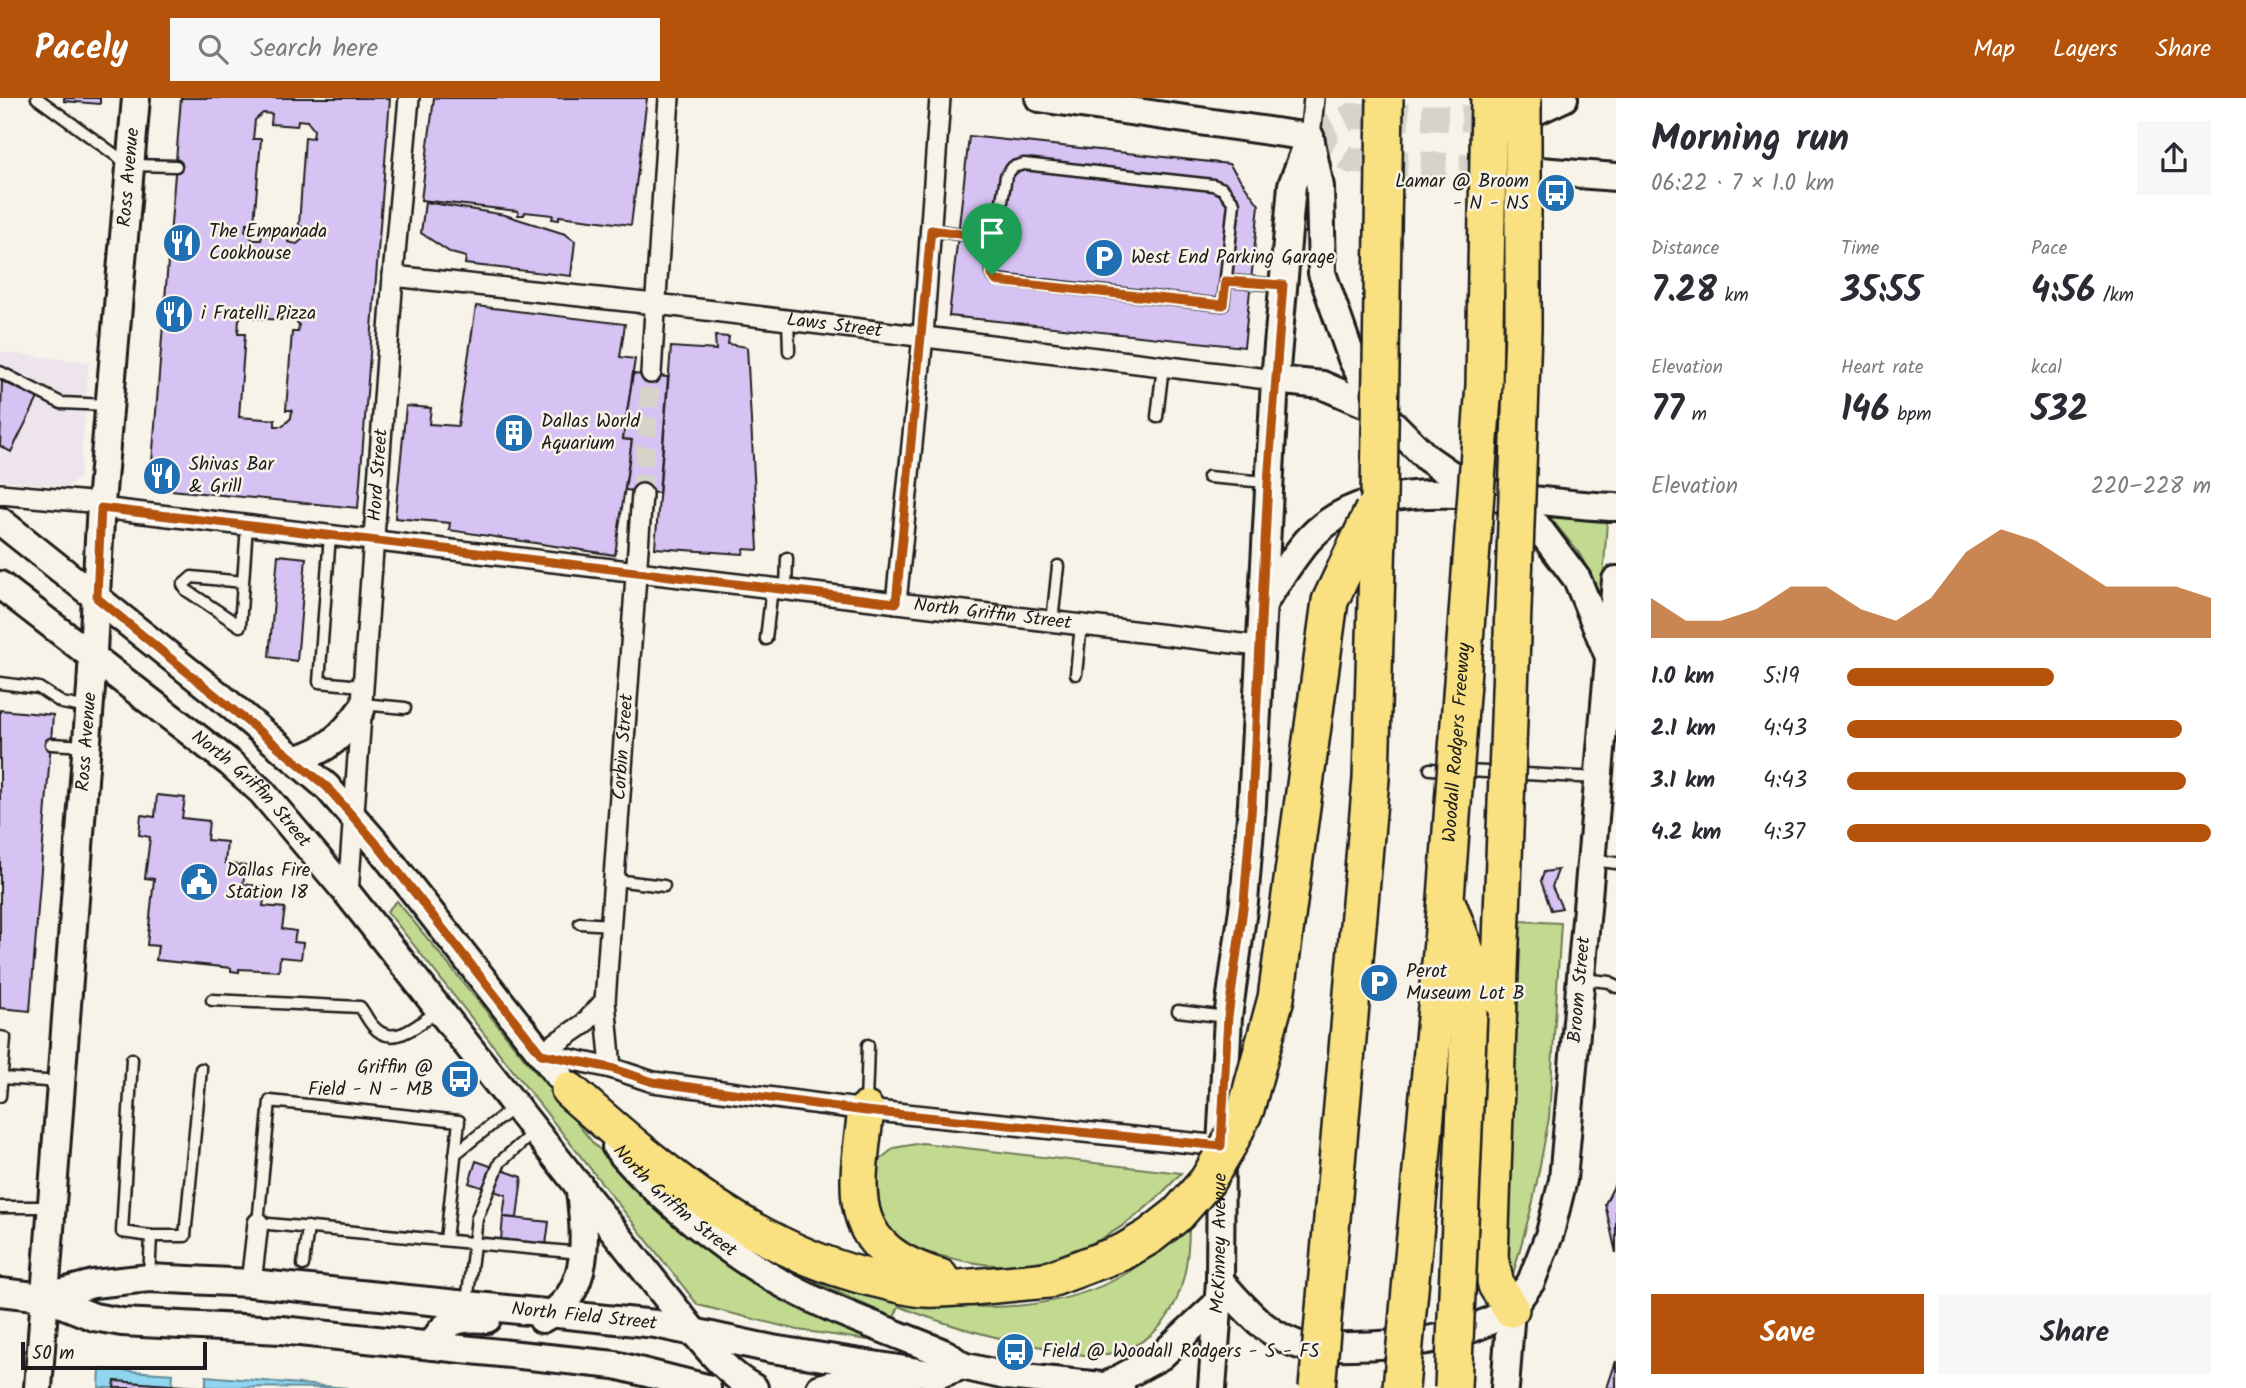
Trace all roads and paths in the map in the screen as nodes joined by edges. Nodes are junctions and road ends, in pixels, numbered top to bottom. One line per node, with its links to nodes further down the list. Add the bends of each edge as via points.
1 (37, 98): 13 (lane)
2 (135, 98): 13 (main road, Ross Avenue)
3 (409, 98): 19 (street, Hord Street)
4 (669, 98): 22 (street)
5 (940, 98): 17 (street)
6 (1039, 98): 12 (main road)
7 (1314, 98): 12 (street, McKinney Avenue)
8 (1385, 98): 37 (highway, bridge)
9 (1489, 98): 76 (highway, Woodall Rodgers Freeway, bridge, via 1484,385)
10 (1564, 98): 11 (main road)
11 (1529, 105): 118 (highway, bridge, via 1490,1258 1496,1284)
12 (1310, 137): 21 (main road, McKinney Avenue, via 1292,185); 31 (main road, via 1320,187 1322,273 1352,359)
13 (129, 165): 14 (lane); 30 (main road, Ross Avenue)
14 (176, 166)
15 (1540, 171): 16 (main road)
16 (1616, 177)
17 (931, 230): 18 (lane); 24 (street)
18 (996, 239): 20 (lane, via 992,275 996,281 1223,305); 20 (lane, via 1006,176 1013,167 1024,164 1213,185 1234,203)
19 (393, 276): 22 (street, Laws Street); 44 (street, Hord Street)
20 (1226, 281): 21 (lane)
21 (1283, 285): 29 (main road, McKinney Avenue)
22 (656, 304): 23 (street, Laws Street); 28 (street)
23 (788, 320): 24 (street, Laws Street); 25 (lane)
24 (923, 336): 26 (street, Laws Street); 53 (street)
25 (789, 351)
26 (1163, 366): 29 (street, Laws Street); 32 (lane)
27 (0, 372): 30 (lane, via 61,403)
28 (651, 373)
29 (1275, 380): 31 (main road, via 1322,385); 34 (main road, McKinney Avenue)
30 (109, 405): 39 (main road, Ross Avenue)
31 (1378, 409): 38 (main road, via 1427,458)
32 (1157, 416)
33 (1208, 477): 34 (lane)
34 (1268, 482): 54 (main road, McKinney Avenue)
35 (0, 494): 39 (street, North Griffin Street)
36 (642, 494): 47 (street, Corbin Street)
37 (1380, 498): 113 (highway, bridge, via 1330,601 1276,998 1246,1109 1229,1144 1207,1181 1178,1214 1132,1247 1048,1280); 131 (highway, bridge, via 1371,779)
38 (1502, 498): 40 (main road); 54 (main road, via 1405,496 1334,518 1309,539); 61 (main road, via 1537,526 1565,559 1587,599)
39 (101, 505): 42 (street, North Griffin Street); 52 (main road, Ross Avenue)
40 (1616, 507)
41 (0, 521): 52 (main road, North Griffin Street)
42 (247, 525): 43 (street, North Griffin Street); 49 (lane)
43 (330, 535): 44 (street, North Griffin Street); 63 (lane, via 319,682)
44 (373, 540): 47 (street, North Griffin Street); 63 (street, Hord Street)
45 (788, 558): 51 (lane)
46 (1058, 566): 55 (lane)
47 (638, 572): 51 (street, North Griffin Street); 73 (street, Corbin Street)
48 (1616, 580): 61 (main road, Broom Street)
49 (243, 582): 49 (lane, via 240,626 183,584 192,577)
50 (0, 585): 59 (main road, North Griffin Street)
51 (779, 589): 53 (street, North Griffin Street); 57 (lane)
52 (97, 598): 59 (main road, Ross Avenue); 68 (main road, North Griffin Street)
53 (896, 603): 55 (street, North Griffin Street)
54 (1262, 605): 58 (main road, McKinney Avenue)
55 (1052, 622): 56 (street, North Griffin Street)
56 (1081, 625): 58 (street, North Griffin Street); 60 (lane)
57 (766, 639)
58 (1258, 646): 85 (main road, McKinney Avenue, via 1244,902)
59 (92, 655): 64 (main road, Ross Avenue); 75 (main road, North Griffin Street, via 262,792)
60 (1076, 674)
61 (1611, 675): 70 (main road, Broom Street)
62 (0, 683): 64 (lane, via 39,688 62,703)
63 (361, 700): 65 (lane); 68 (main road, via 345,732 330,745); 71 (street, Hord Street)
64 (89, 708): 67 (main road, Ross Avenue)
65 (405, 708)
66 (51, 744): 67 (lane)
67 (85, 746): 93 (main road, Ross Avenue)
68 (296, 759): 71 (main road, North Griffin Street)
69 (1430, 769): 70 (lane)
70 (1599, 778): 72 (main road, Broom Street)
71 (354, 817): 75 (street, Hord Street); 88 (main road, North Griffin Street)
72 (1604, 862): 79 (main road, Broom Street)
73 (615, 880): 74 (lane); 78 (street, Corbin Street)
74 (664, 886)
75 (348, 894): 83 (main road, North Griffin Street)
76 (1446, 898): 132 (highway, Woodall Rodgers Freeway, bridge); 133 (highway, bridge, via 1471,964)
77 (580, 923): 78 (lane)
78 (612, 925): 82 (street, Corbin Street)
79 (1582, 979): 80 (lane); 118 (main road, Broom Street, via 1563,1180 1531,1282)
80 (1616, 987)
81 (212, 1000): 83 (lane, via 360,1007 373,1026 390,1035 409,1032)
82 (605, 1001): 88 (street, via 584,1024); 90 (street, Corbin Street)
83 (438, 1010): 96 (main road, North Griffin Street)
84 (1178, 1011): 85 (lane)
85 (1228, 1017): 99 (main road, McKinney Avenue)
86 (0, 1037): 92 (lane, via 5,1038)
87 (868, 1045): 97 (lane)
88 (541, 1054): 90 (street); 94 (main road, North Griffin Street)
89 (132, 1059): 106 (lane, via 122,1232)
90 (611, 1068): 97 (street, via 653,1082)
91 (201, 1069): 106 (lane, via 185,1237)
92 (2, 1078): 93 (lane); 95 (lane)
93 (60, 1082): 103 (main road, Ross Avenue)
94 (569, 1090): 113 (highway, via 690,1192 789,1249 850,1274 924,1289); 122 (main road, North Griffin Street, via 630,1164 710,1234 783,1284 946,1354)
95 (0, 1096)
96 (516, 1106): 98 (main road, North Griffin Street); 100 (lane)
97 (866, 1111): 99 (street); 113 (highway, via 859,1205 865,1226 878,1244 901,1262)
98 (536, 1131): 101 (main road, North Griffin Street); 108 (lane, via 500,1162 477,1218)
99 (1221, 1146): 115 (main road, McKinney Avenue)
100 (455, 1154): 104 (lane, via 459,1121 270,1101); 107 (lane)
101 (578, 1184): 109 (main road, via 584,1222); 120 (main road, North Griffin Street)
102 (0, 1207): 103 (lane)
103 (51, 1207): 116 (main road, Ross Avenue)
104 (258, 1223): 105 (lane); 112 (street)
105 (308, 1227): 107 (lane); 110 (lane)
106 (151, 1236): 111 (lane)
107 (446, 1240): 108 (lane)
108 (475, 1244): 109 (lane); 117 (lane)
109 (582, 1253): 119 (main road, via 575,1290)
110 (303, 1265)
111 (149, 1278): 112 (main road, North Field Street); 116 (main road, North Field Street, via 93,1284)
112 (251, 1283): 117 (main road, North Field Street)
113 (973, 1287)
114 (0, 1292): 116 (main road, North Field Street)
115 (1219, 1292): 118 (main road, via 1268,1332 1306,1347 1421,1343 1487,1325); 124 (main road, via 1161,1356); 130 (main road, McKinney Avenue)
116 (44, 1297): 121 (main road, North Field Street, via 94,1317 122,1322 282,1330); 125 (main road, Ross Avenue)
117 (467, 1303): 119 (main road, North Field Street)
118 (1511, 1309): 134 (main road)
119 (554, 1314): 120 (main road, North Field Street); 121 (main road, via 526,1322 458,1318 446,1324)
120 (693, 1331): 122 (main road, North Field Street, via 889,1369 937,1375); 127 (main road, North Griffin Street, via 742,1382)
121 (432, 1346): 126 (main road, North Field Street, via 615,1365)
122 (962, 1366): 123 (main road, North Field Street)
123 (998, 1382): 124 (main road, North Field Street)
124 (1113, 1387)
125 (38, 1388)
126 (707, 1388)
127 (754, 1388)
128 (820, 1388): 129 (main road, via 838,1383)
129 (907, 1388)
130 (1212, 1388)
131 (1317, 1388)
132 (1401, 1388)
133 (1453, 1388)
134 (1504, 1388)

